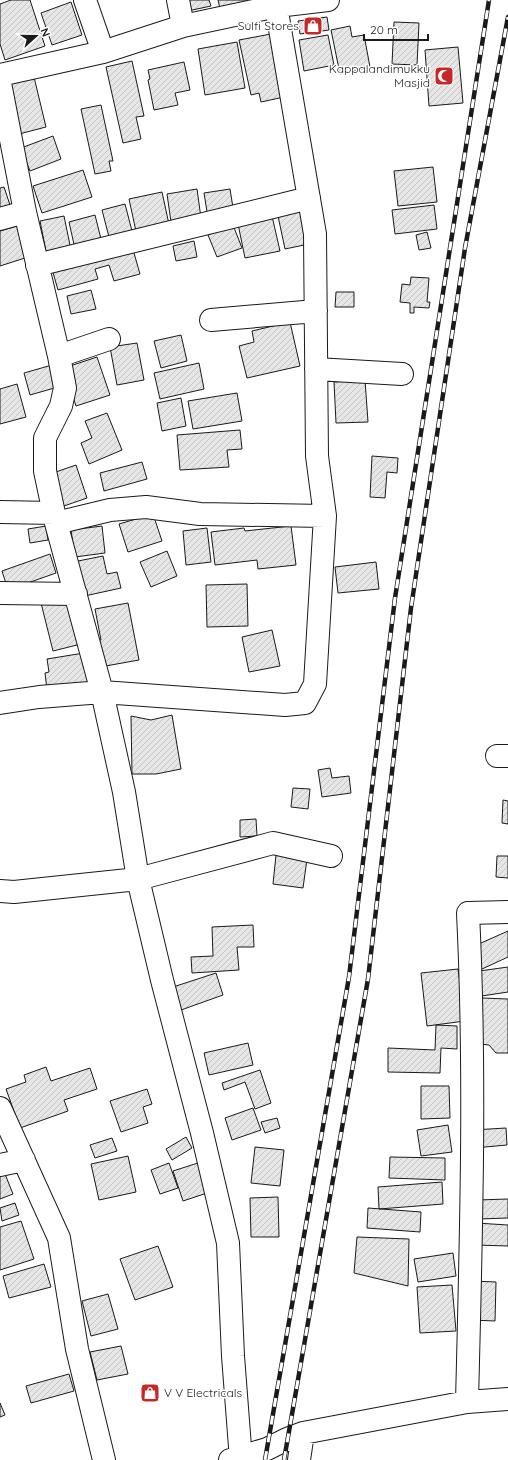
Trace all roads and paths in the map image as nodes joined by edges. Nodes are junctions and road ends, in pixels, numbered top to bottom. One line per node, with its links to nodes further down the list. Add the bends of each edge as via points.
1 (84, 0): 6 (street)
2 (178, 0): 5 (street)
3 (328, 0): 4 (street)
4 (276, 3): 5 (street); 10 (street)
5 (183, 26): 6 (street)
6 (103, 52): 7 (street)
7 (0, 75)
8 (0, 83): 9 (street)
9 (5, 138): 11 (street)
10 (309, 198): 13 (street); 14 (street, via 315,234)
11 (25, 212): 12 (street); 13 (street)
12 (0, 219)
13 (38, 265): 17 (street)
14 (316, 311): 15 (street); 18 (street)
15 (211, 320)
16 (109, 339): 17 (street)
17 (59, 356): 22 (street, via 65,388 61,406 45,438 45,471)
18 (316, 370): 19 (street); 21 (street, via 317,456)
19 (402, 374)
20 (0, 512): 22 (street)
21 (325, 516): 22 (street, via 200,514 146,507); 25 (street, via 315,684 305,703 284,705)
22 (55, 518): 24 (street)
23 (0, 593): 24 (street)
24 (76, 594): 25 (street)
25 (102, 692): 26 (street); 28 (street, via 124,792)
26 (0, 703)
27 (331, 856): 28 (street, via 273,843)
28 (138, 879): 29 (street, via 14,892); 37 (street, via 228,1243)
29 (0, 891)
30 (508, 912): 35 (street, via 468,912 472,1158)
31 (0, 1108): 32 (street)
32 (24, 1160): 33 (street); 38 (street, via 59,1238 77,1348)
33 (0, 1165)
34 (508, 1399): 35 (street)
35 (467, 1402): 36 (street)
36 (303, 1433): 37 (street); 39 (street)
37 (237, 1459)
38 (104, 1460)
39 (299, 1460)

